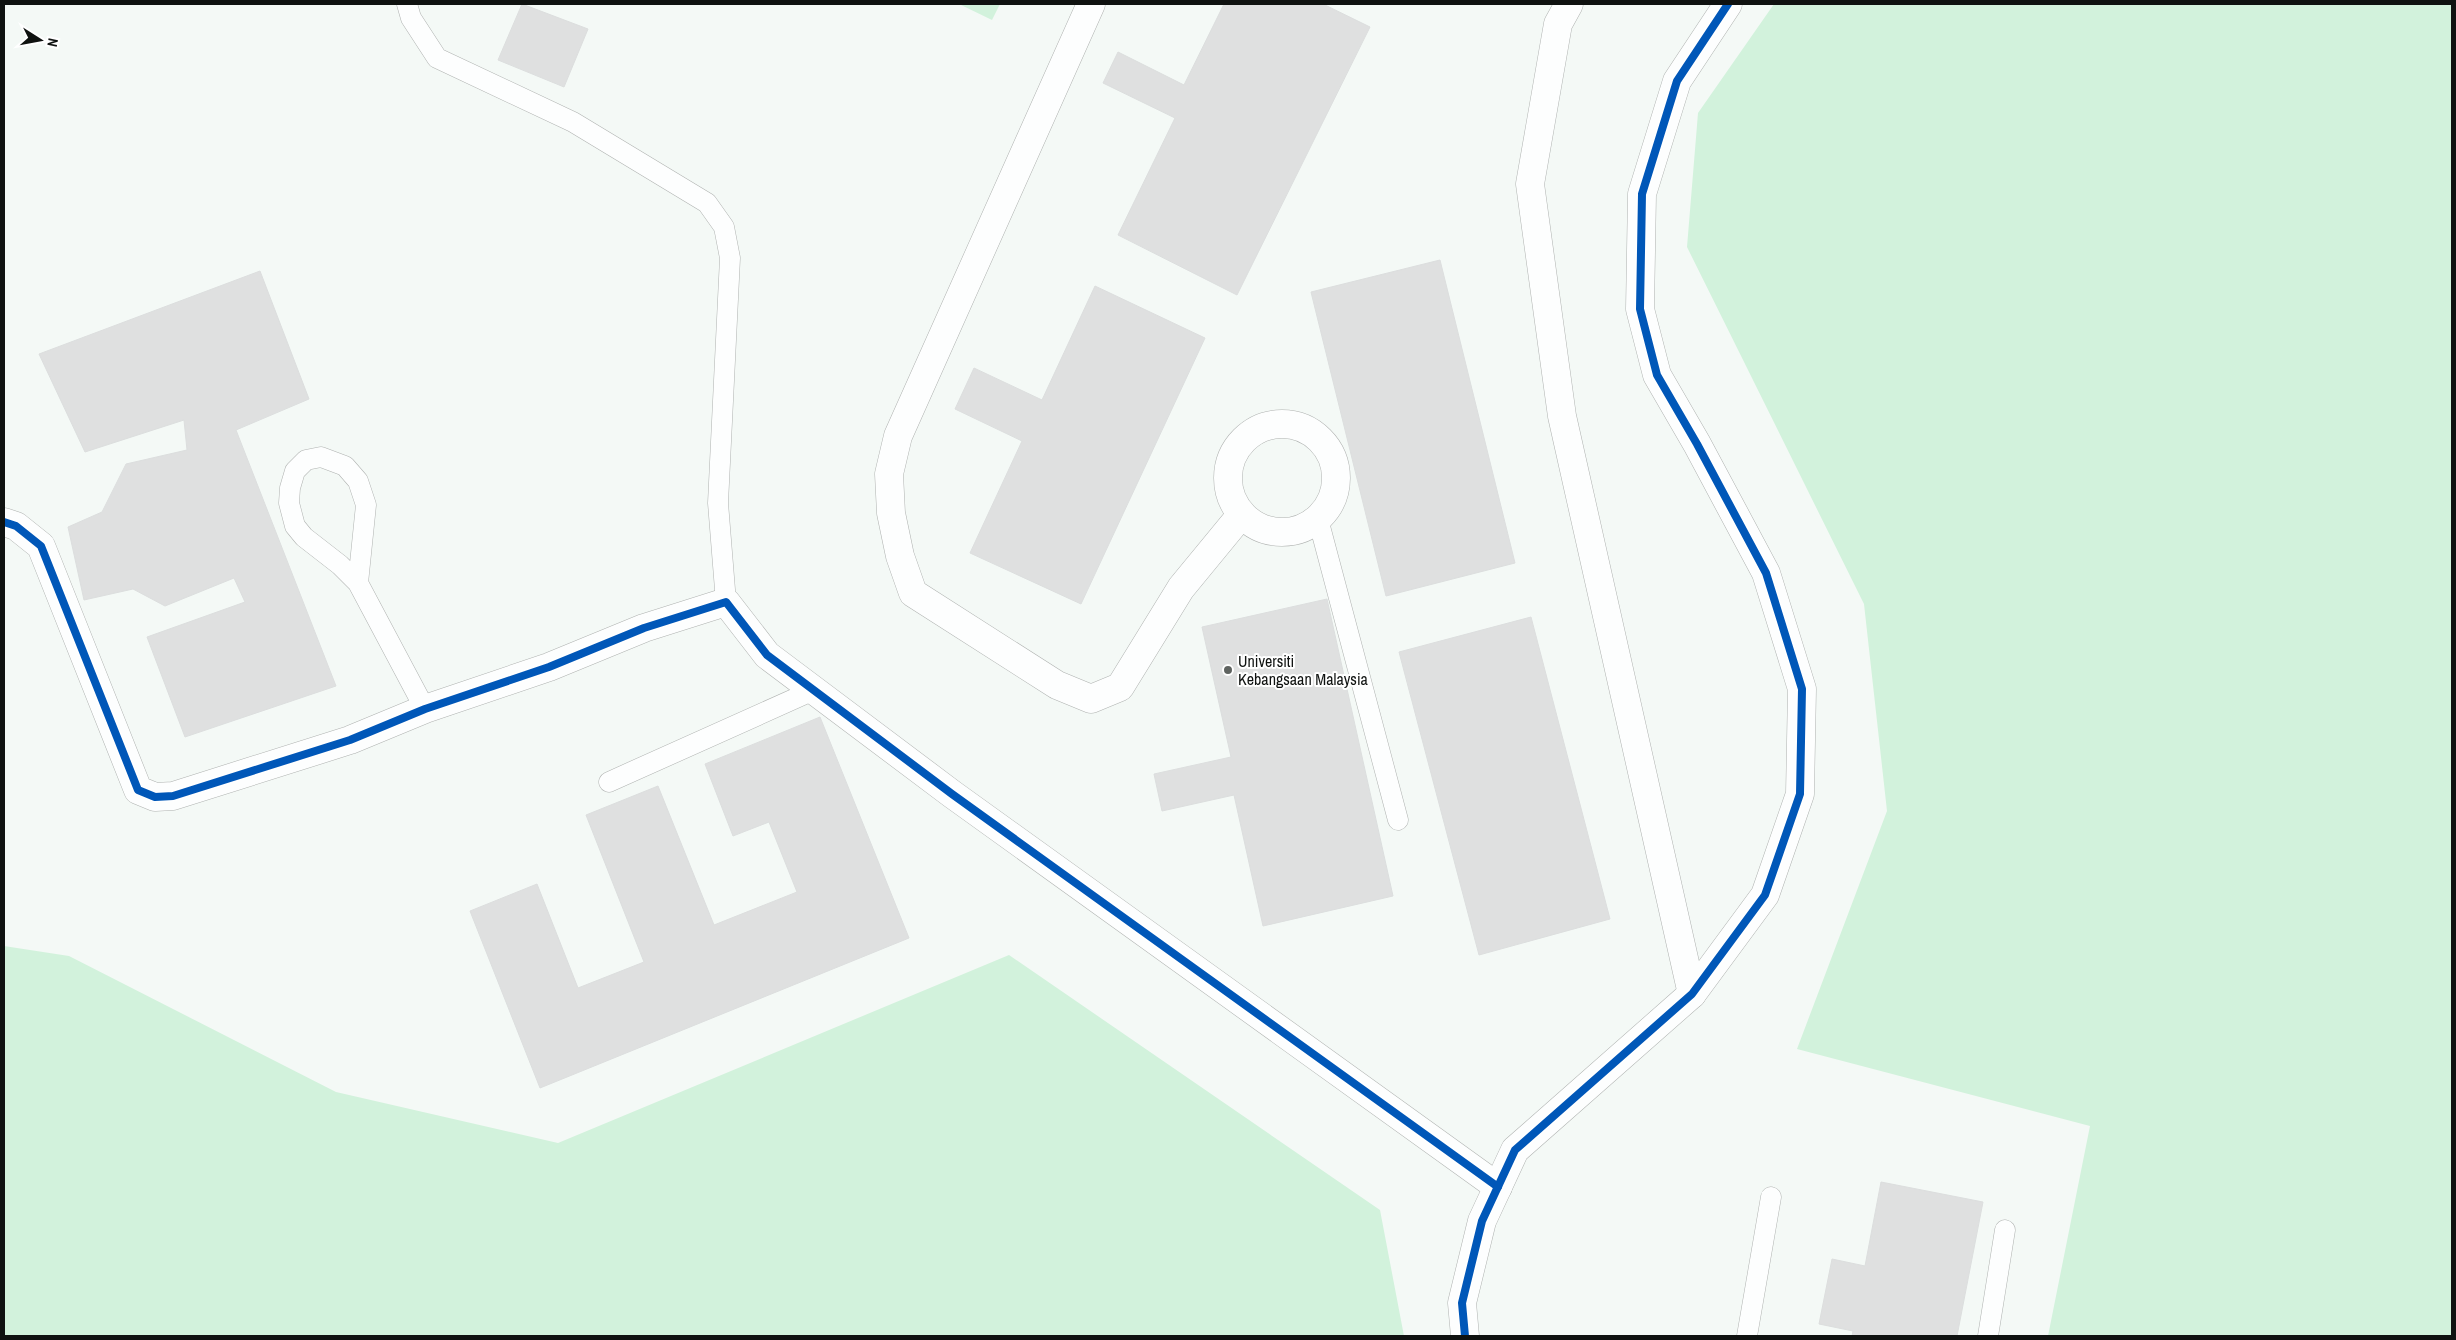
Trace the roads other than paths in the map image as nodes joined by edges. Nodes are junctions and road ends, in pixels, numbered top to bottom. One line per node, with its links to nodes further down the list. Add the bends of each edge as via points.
1 (407, 4): 9 (lane, via 411,18 438,58 573,122 708,202 724,227 730,258 718,503)
2 (1091, 4): 5 (street, via 898,436 889,474 891,513 900,556 913,593 1057,685 1091,699 1120,687 1181,588)
3 (1569, 4): 14 (street, via 1558,24 1530,184 1562,416)
4 (1728, 4): 14 (street, via 1677,81 1642,194 1640,308 1657,375 1766,573 1802,689 1800,794 1765,895)
5 (1241, 515): 6 (street, via 1270,532 1287,533); 6 (street, via 1231,499 1227,481 1229,462 1251,433 1285,423 1303,428 1318,438 1329,452 1335,469 1335,488 1329,505)
6 (1318, 520): 13 (lane)
7 (4, 522): 11 (street, via 16,526 41,546 138,790 146,794 173,796 350,740)
8 (358, 583): 8 (lane, via 366,505 358,481 344,466 321,458 306,460 294,471 290,488 289,503 295,526); 11 (lane)
9 (726, 602): 10 (street, via 767,655); 11 (street, via 644,628 549,667)
10 (814, 690): 12 (lane); 15 (street, via 960,800)
11 (425, 709)
12 (608, 782)
13 (1398, 820)
14 (1692, 994): 15 (street, via 1515,1150)
15 (1498, 1187): 18 (street, via 1482,1221 1462,1303)
16 (1771, 1197): 19 (lane)
17 (2005, 1230): 20 (lane)
18 (1465, 1336)
19 (1747, 1336)
20 (1988, 1336)

